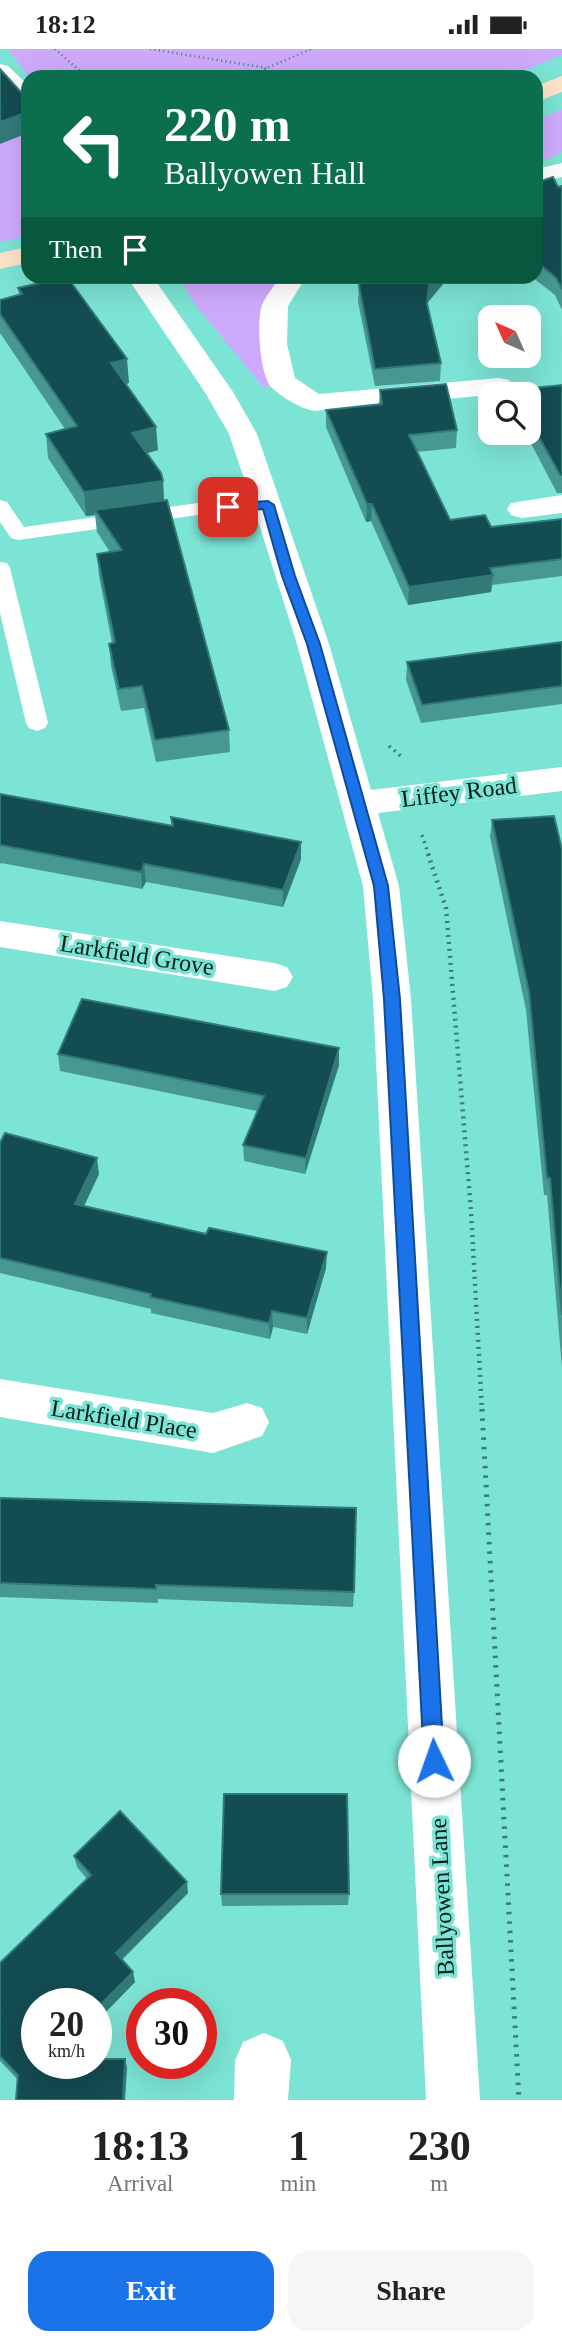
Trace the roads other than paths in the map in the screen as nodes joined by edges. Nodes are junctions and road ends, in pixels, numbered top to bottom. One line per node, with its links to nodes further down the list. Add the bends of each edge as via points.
1 (0, 71): 3 (street)
2 (562, 83): 4 (street)
3 (21, 92)
4 (543, 92)
5 (562, 170): 6 (street)
6 (543, 174)
7 (21, 256): 8 (street)
8 (0, 261)
9 (145, 284): 12 (street, Ballyowen Lane, via 243,434)
10 (289, 284): 11 (street, via 275,306 273,344 282,383 314,403)
11 (478, 388)
12 (268, 505): 16 (lane, via 198,509); 21 (street, Ballyowen Lane)
13 (562, 505): 15 (street)
14 (0, 506): 16 (lane)
15 (522, 509)
16 (18, 534): 17 (lane)
17 (0, 562)
18 (0, 568): 19 (lane)
19 (37, 723)
20 (562, 779): 21 (street, Liffey Road)
21 (357, 804): 26 (street, Ballyowen Lane, via 381,886 392,999)
22 (0, 934): 23 (street, Larkfield Grove)
23 (274, 977)
24 (0, 1398): 25 (street, Larkfield Place, via 213,1433)
25 (247, 1422)
26 (453, 2100)

